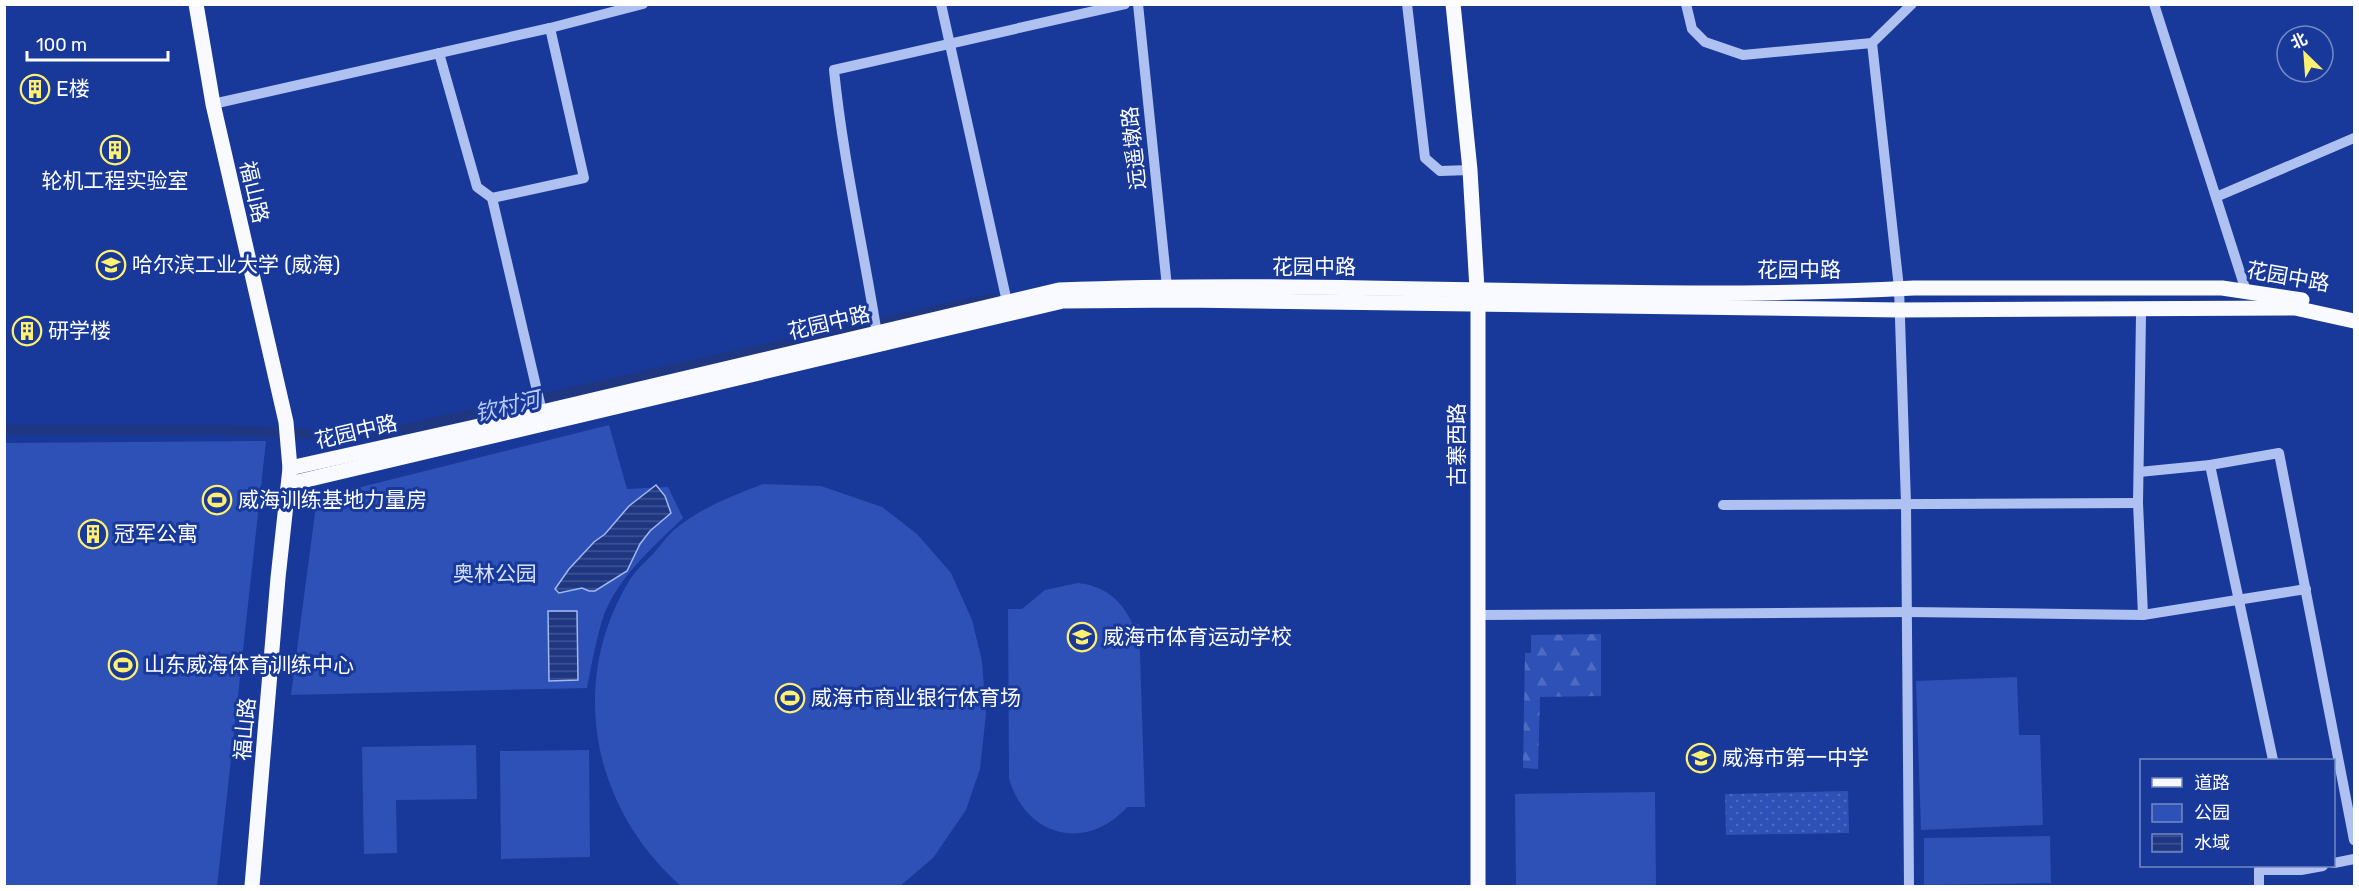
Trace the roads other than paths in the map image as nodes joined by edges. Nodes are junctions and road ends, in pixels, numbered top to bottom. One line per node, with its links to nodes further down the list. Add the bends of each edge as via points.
1 (196, 4): 15 (main road, 福山路)
2 (643, 4): 11 (street)
3 (941, 4): 13 (street)
4 (1125, 4): 13 (street)
5 (1138, 4): 20 (street, 远遥墩路)
6 (1407, 4): 17 (street, via 1425,158 1440,171)
7 (1453, 4): 17 (main road, 古寨西路)
8 (1686, 4): 12 (street, via 1692,29 1705,42 1743,55)
9 (1912, 4): 12 (street)
10 (2154, 4): 18 (street)
11 (550, 28): 14 (street); 19 (street, via 584,178)
12 (1872, 43): 21 (street)
13 (951, 45): 24 (street); 30 (street, via 834,70 840,128)
14 (439, 53): 15 (street); 19 (street, via 477,187)
15 (213, 104): 33 (main road, 福山路, via 286,422)
16 (2355, 138): 18 (street)
17 (1470, 170): 22 (main road, 古寨西路)
18 (2216, 197): 23 (street)
19 (492, 198): 31 (street)
20 (1167, 287): 22 (main road, 花园中路); 24 (main road, 花园中路, via 1059,290)
21 (1899, 288): 22 (main road, 花园中路); 23 (main road, 花园中路); 26 (street)
22 (1476, 289): 25 (main road, 古寨西路)
23 (2246, 291): 27 (main road, 花园中路)
24 (1007, 302): 30 (main road, 花园中路)
25 (1478, 306): 26 (main road); 35 (main road, via 1062,301); 42 (main road, 古寨西路)
26 (1899, 309): 29 (main road, via 2295,308); 37 (street)
27 (2355, 311)
28 (2140, 316): 34 (street)
29 (2355, 321)
30 (876, 328): 31 (main road, 花园中路)
31 (541, 409): 33 (main road, 花园中路)
32 (2210, 465): 34 (street); 39 (street, via 2279,453); 40 (street)
33 (290, 468): 35 (main road, 福山路)
34 (2139, 472): 36 (street)
35 (289, 484): 50 (main road, 福山路)
36 (2138, 503): 37 (street); 43 (street)
37 (1906, 504): 38 (street); 41 (street)
38 (1723, 505)
39 (2306, 589): 40 (street); 45 (street)
40 (2237, 600): 43 (street); 44 (street)
41 (1907, 612): 42 (street); 43 (street); 52 (street)
42 (1478, 615): 51 (main road, 古寨西路)
43 (2143, 615)
44 (2273, 759)
45 (2355, 840)
46 (2355, 859): 47 (street)
47 (2335, 863)
48 (2318, 867): 49 (street)
49 (2261, 868): 53 (street)
50 (252, 886)
51 (1478, 886)
52 (1909, 886)
53 (2259, 886)

